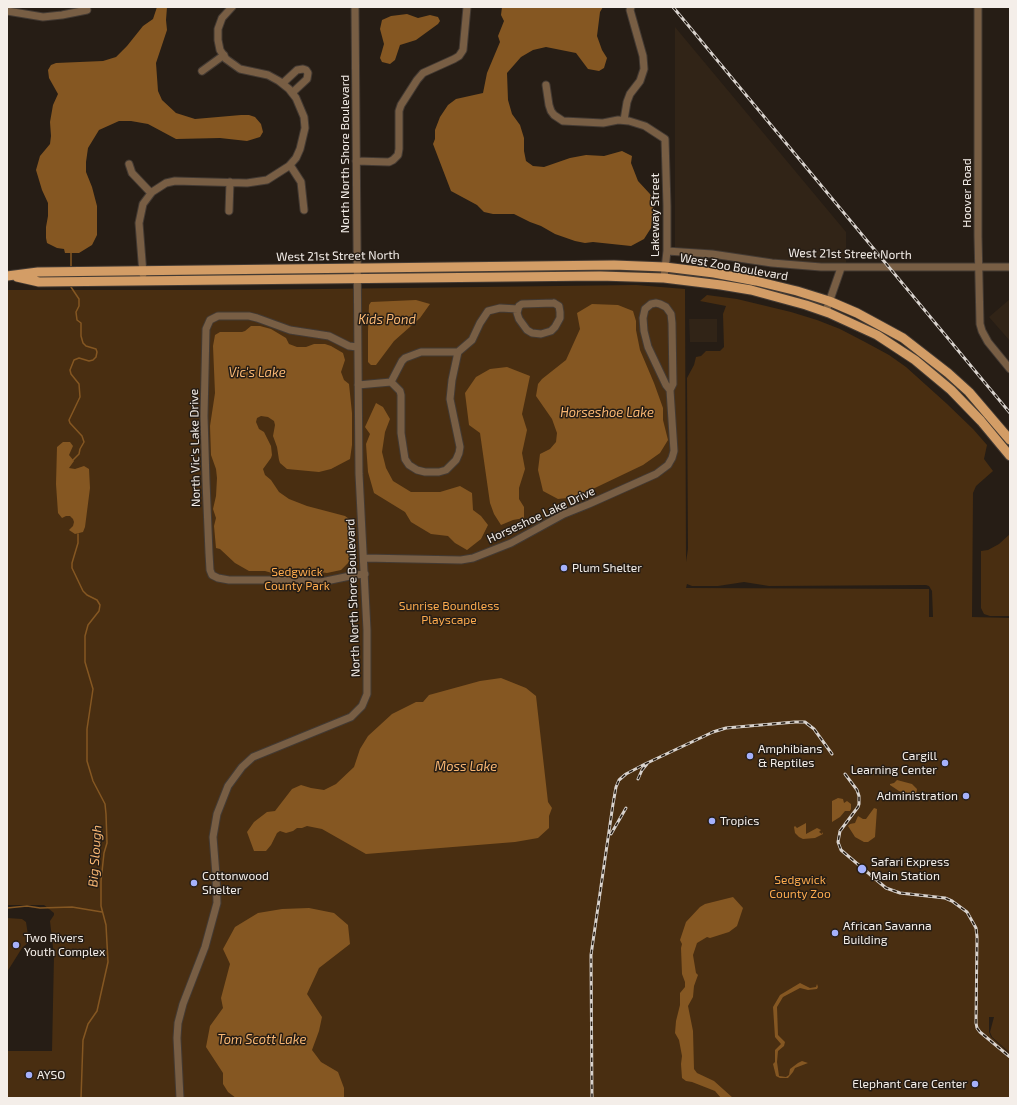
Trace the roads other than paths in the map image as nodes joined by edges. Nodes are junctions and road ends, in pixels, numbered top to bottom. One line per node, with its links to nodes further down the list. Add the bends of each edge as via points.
1 (232, 7): 8 (street, via 222,18 218,29 220,50)
2 (355, 7): 14 (street, North North Shore Boulevard)
3 (467, 7): 14 (street, via 464,44 459,56 423,73 401,105 398,155 389,162)
4 (631, 7): 13 (street, via 644,69 640,81 626,102)
5 (978, 7): 23 (street, Hoover Road)
6 (87, 10): 7 (street, via 43,17)
7 (7, 11)
8 (224, 55): 9 (street); 10 (street, via 240,69 268,75)
9 (202, 71)
10 (283, 83): 12 (street); 12 (street, via 296,70 306,70 307,79)
11 (546, 85): 13 (street, via 548,105 554,115 563,121 603,123)
12 (292, 93): 16 (street, via 301,107 305,128 300,149)
13 (624, 120): 21 (street, Lakeway Street, via 645,126 665,139)
14 (356, 161): 25 (street, North North Shore Boulevard)
15 (129, 164): 18 (street, via 132,173)
16 (290, 165): 17 (street, via 267,180); 19 (street, via 301,182)
17 (230, 182): 18 (street, via 175,181 166,183); 20 (street)
18 (151, 193): 27 (street, via 143,204 139,223)
19 (304, 210)
20 (229, 211)
21 (667, 251): 22 (street, Lakeway Street); 26 (street, West 21st Street North)
22 (665, 267): 25 (main road, West 21st Street North, via 614,265); 30 (street, Lakeway Street); 32 (main road, West Zoo Boulevard, via 756,281)
23 (979, 267): 24 (street, West 21st Street North); 26 (street, West 21st Street North); 37 (street, Hoover Road, via 982,330 988,342)
24 (1010, 267)
25 (357, 268): 27 (main road, West 21st Street North); 29 (street, North North Shore Boulevard)
26 (841, 268): 32 (street)
27 (142, 270): 28 (main road, West 21st Street North, via 54,271); 31 (street)
28 (9, 276): 31 (main road, West 21st Street North, via 39,282)
29 (357, 278): 30 (main road, West 21st Street North); 31 (main road, West 21st Street North); 35 (street, North North Shore Boulevard)
30 (664, 278): 34 (main road, West Zoo Boulevard, via 751,290)
31 (143, 280)
32 (829, 301): 34 (street); 41 (main road, West Zoo Boulevard, via 882,326 925,354 969,392)
33 (518, 309): 33 (street, via 517,313 524,327 536,334 551,331 560,318 559,306 554,303 522,304); 36 (street, via 500,308 488,311 472,340)
34 (826, 311): 42 (main road, West Zoo Boulevard, via 877,335 933,374 964,402)
35 (357, 347): 39 (street, North North Shore Boulevard); 44 (street, North Vic's Lake Drive, via 329,336 290,330 249,316 218,316 210,320 206,329 206,488 212,575 229,580 320,582)
36 (458, 352): 38 (street, via 420,352 405,358); 38 (street, via 450,399 460,447 456,460 446,470 417,470 405,459 401,433 401,395)
37 (1010, 369)
38 (391, 382): 39 (street)
39 (358, 385): 43 (street, North North Shore Boulevard, via 358,474)
40 (670, 390): 40 (street, via 673,384 672,318 666,307 656,303 645,309 644,330 648,347); 43 (street, Horseshoe Lake Drive, via 674,451 668,465 656,474 564,514 511,543 473,558)
41 (1010, 440)
42 (1010, 456)
43 (364, 558): 44 (street, North North Shore Boulevard)
44 (365, 574): 45 (street, North North Shore Boulevard, via 368,689 362,706 347,720 253,757 228,786 217,814 213,837 217,904 178,1023)
45 (180, 1098)

